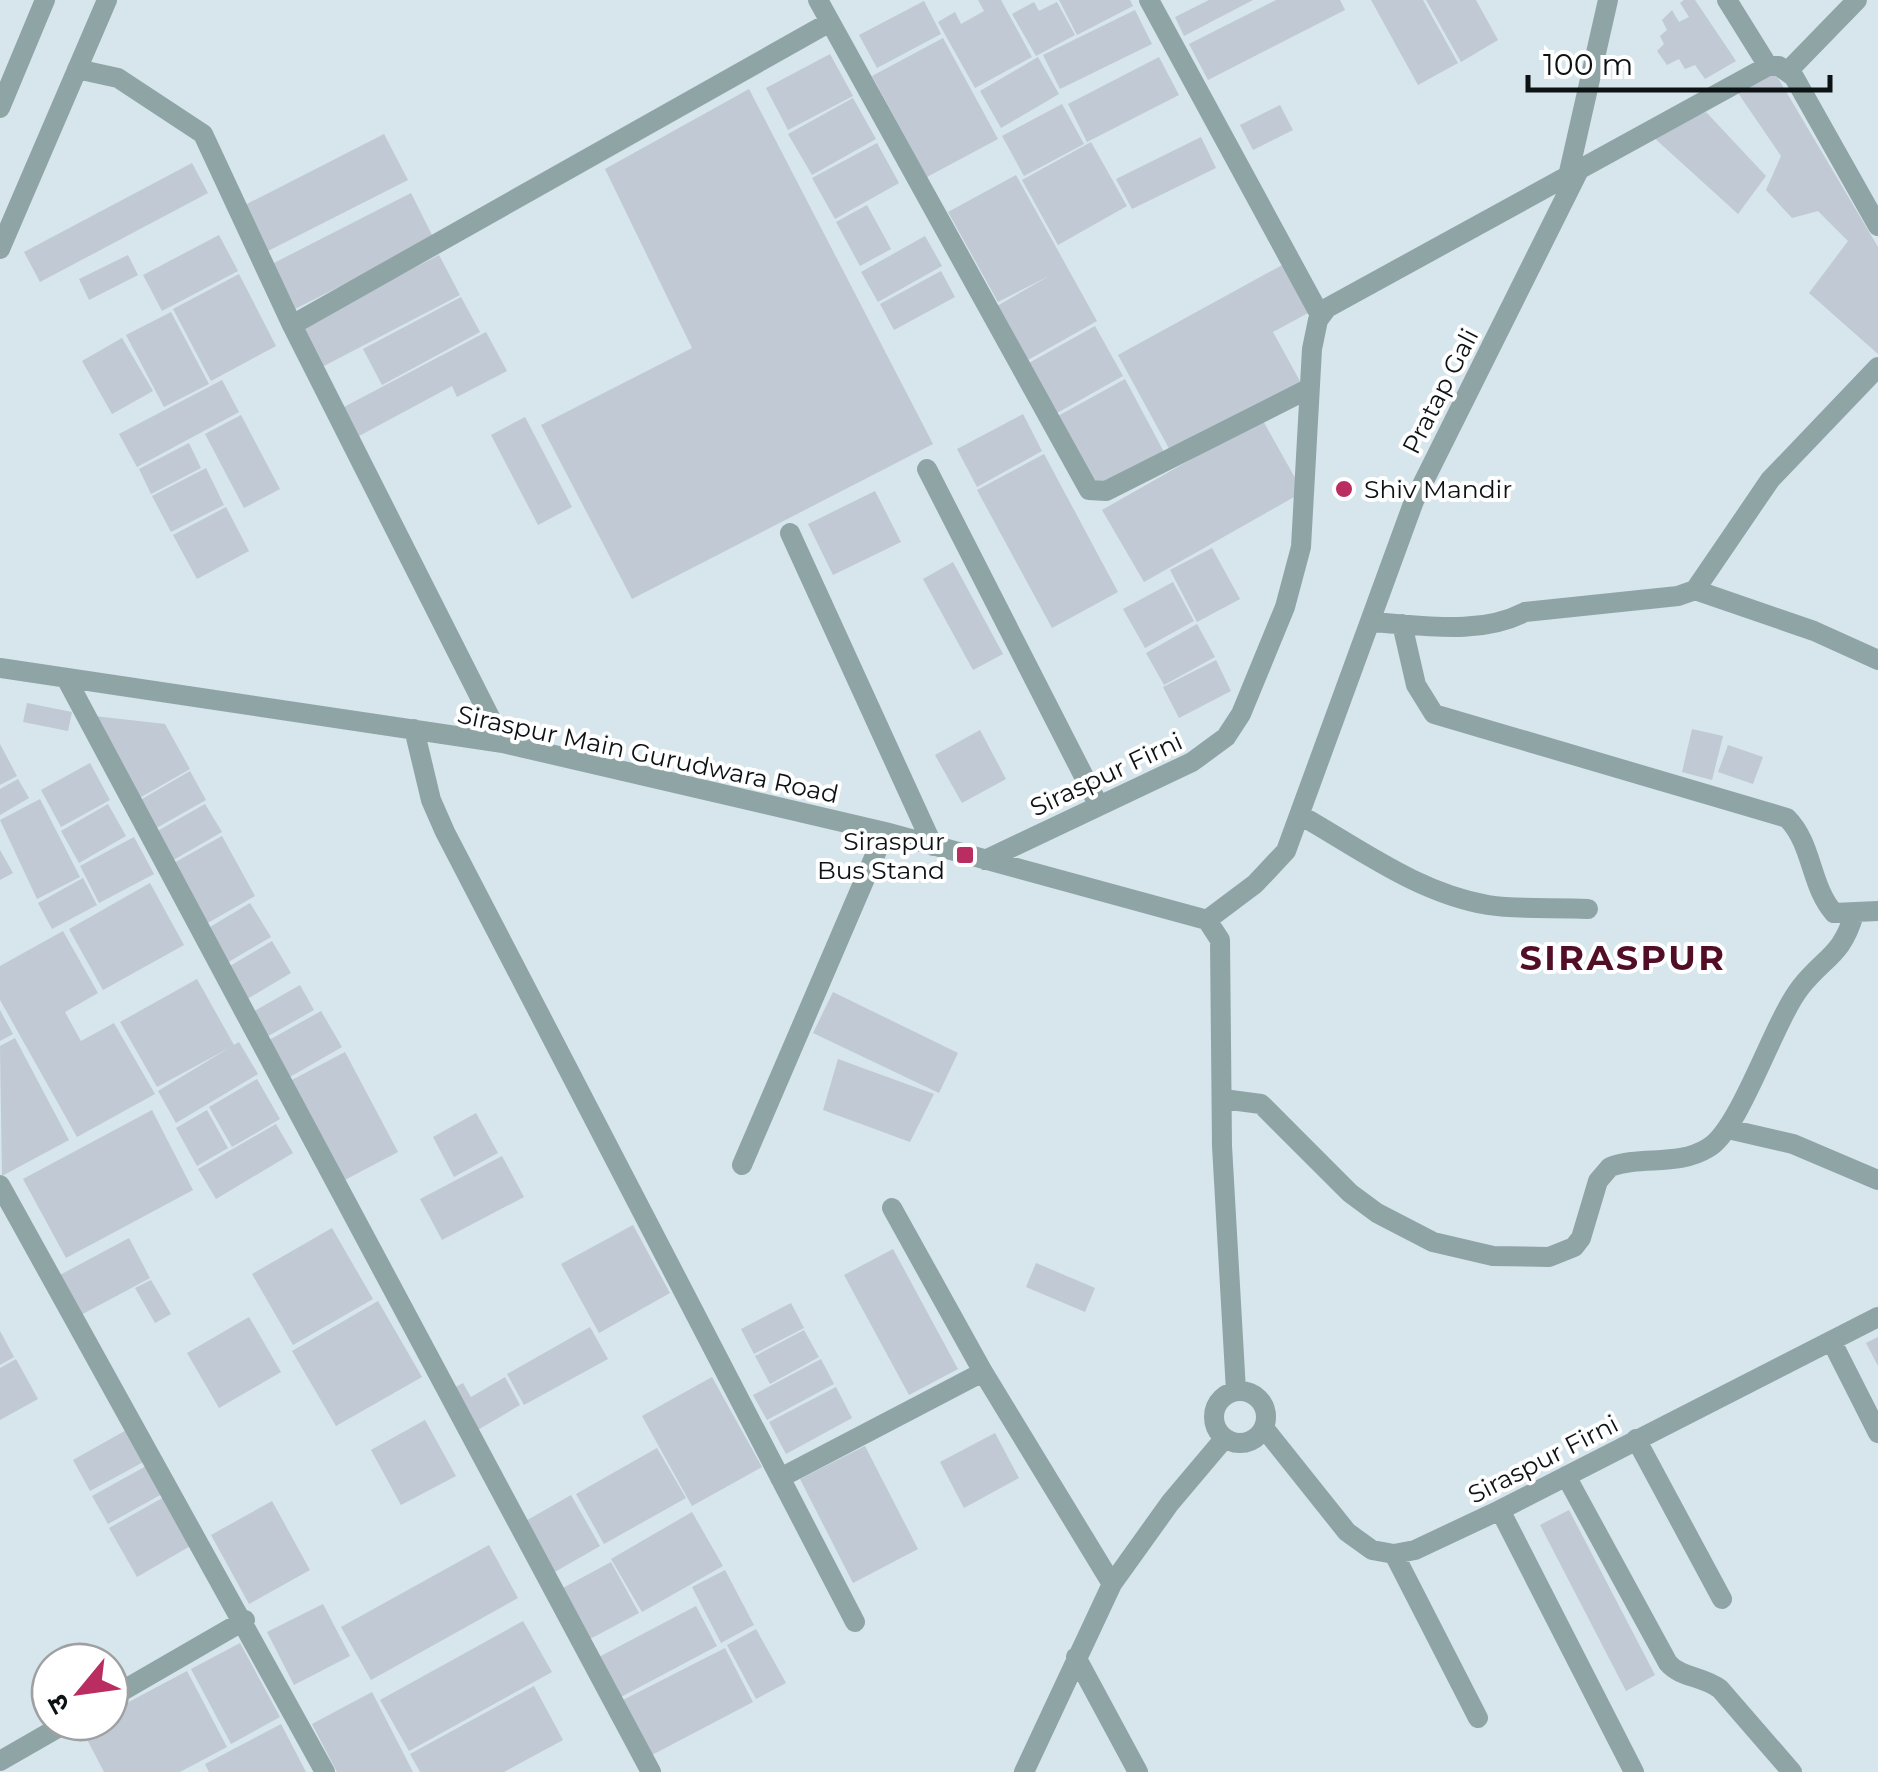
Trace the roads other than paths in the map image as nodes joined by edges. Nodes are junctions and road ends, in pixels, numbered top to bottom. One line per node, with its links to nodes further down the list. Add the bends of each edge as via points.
1 (45, 0): 11 (street)
2 (106, 0): 10 (street)
3 (818, 0): 8 (street)
4 (1149, 0): 15 (street)
5 (1608, 0): 12 (street)
6 (1727, 0): 9 (street)
7 (1857, 0): 9 (street)
8 (830, 22): 16 (street); 18 (street, via 1090,490 1106,491)
9 (1778, 68): 12 (street); 13 (street)
10 (77, 69): 14 (street); 16 (street, via 118,78 202,134)
11 (0, 108)
12 (1575, 169): 15 (street); 22 (street, Pratap Gali, via 1414,501)
13 (1878, 226)
14 (0, 249)
15 (1320, 315): 18 (street, Siraspur Firni)
16 (292, 324): 28 (street)
17 (1878, 367): 21 (street, via 1770,480)
18 (1308, 389): 29 (street, Siraspur Firni, via 1301,547 1254,689 1226,737 1206,754)
19 (927, 469): 29 (street)
20 (790, 533): 32 (street)
21 (1695, 590): 23 (street, via 1525,612 1502,624); 24 (street)
22 (1371, 622): 23 (street); 30 (street, Pratap Gali)
23 (1402, 624): 36 (street, via 1416,685 1434,714 1787,818 1828,906)
24 (1878, 660)
25 (0, 668): 26 (street, Siraspur Main Gurudwara Road)
26 (67, 680): 27 (street, Siraspur Main Gurudwara Road); 67 (street)
27 (414, 729): 28 (street, Siraspur Main Gurudwara Road); 53 (street, via 445,832)
28 (502, 743): 31 (street, Siraspur Main Gurudwara Road)
29 (1099, 806): 33 (street, Siraspur Firni)
30 (1300, 815): 34 (street, via 1394,870 1458,897 1504,907); 37 (street, Pratap Gali, via 1272,869)
31 (885, 832): 32 (street, Siraspur Main Gurudwara Road); 40 (street)
32 (933, 846): 33 (street, Siraspur Main Gurudwara Road)
33 (986, 860): 37 (street)
34 (1588, 908)
35 (1878, 911): 36 (street)
36 (1854, 914): 39 (street, via 1841,949 1797,993)
37 (1207, 920): 38 (street, via 1220,940)
38 (1223, 1100): 39 (street, via 1261,1104 1350,1192 1406,1230 1465,1251 1524,1260 1574,1247 1610,1167 1689,1157); 47 (street)
39 (1728, 1129): 41 (street, via 1793,1144)
40 (742, 1165)
41 (1878, 1180)
42 (0, 1184): 58 (street)
43 (892, 1208): 46 (street)
44 (1878, 1317): 45 (street, Siraspur Firni)
45 (1832, 1342): 49 (street); 51 (street, Siraspur Firni)
46 (983, 1372): 53 (street); 56 (street)
47 (1236, 1391): 48 (street, via 1261,1401); 50 (street, via 1214,1411)
48 (1264, 1428): 50 (street, via 1242,1444); 55 (street, via 1347,1532 1372,1550)
49 (1878, 1433)
50 (1224, 1439): 56 (street)
51 (1636, 1439): 52 (street, Siraspur Firni); 57 (street)
52 (1566, 1476): 54 (street, Siraspur Firni); 70 (street, via 1668,1662 1720,1689)
53 (780, 1478): 59 (street)
54 (1500, 1510): 55 (street, Siraspur Firni); 69 (street)
55 (1394, 1554): 62 (street)
56 (1112, 1584): 60 (street)
57 (1722, 1599)
58 (245, 1620): 61 (street); 66 (street)
59 (855, 1622)
60 (1076, 1657): 65 (street); 68 (street)
61 (130, 1686)
62 (1478, 1718)
63 (33, 1742): 64 (street)
64 (0, 1761)
65 (1030, 1768)
66 (325, 1772)
67 (651, 1772)
68 (1138, 1772)
69 (1634, 1772)
70 (1792, 1772)

